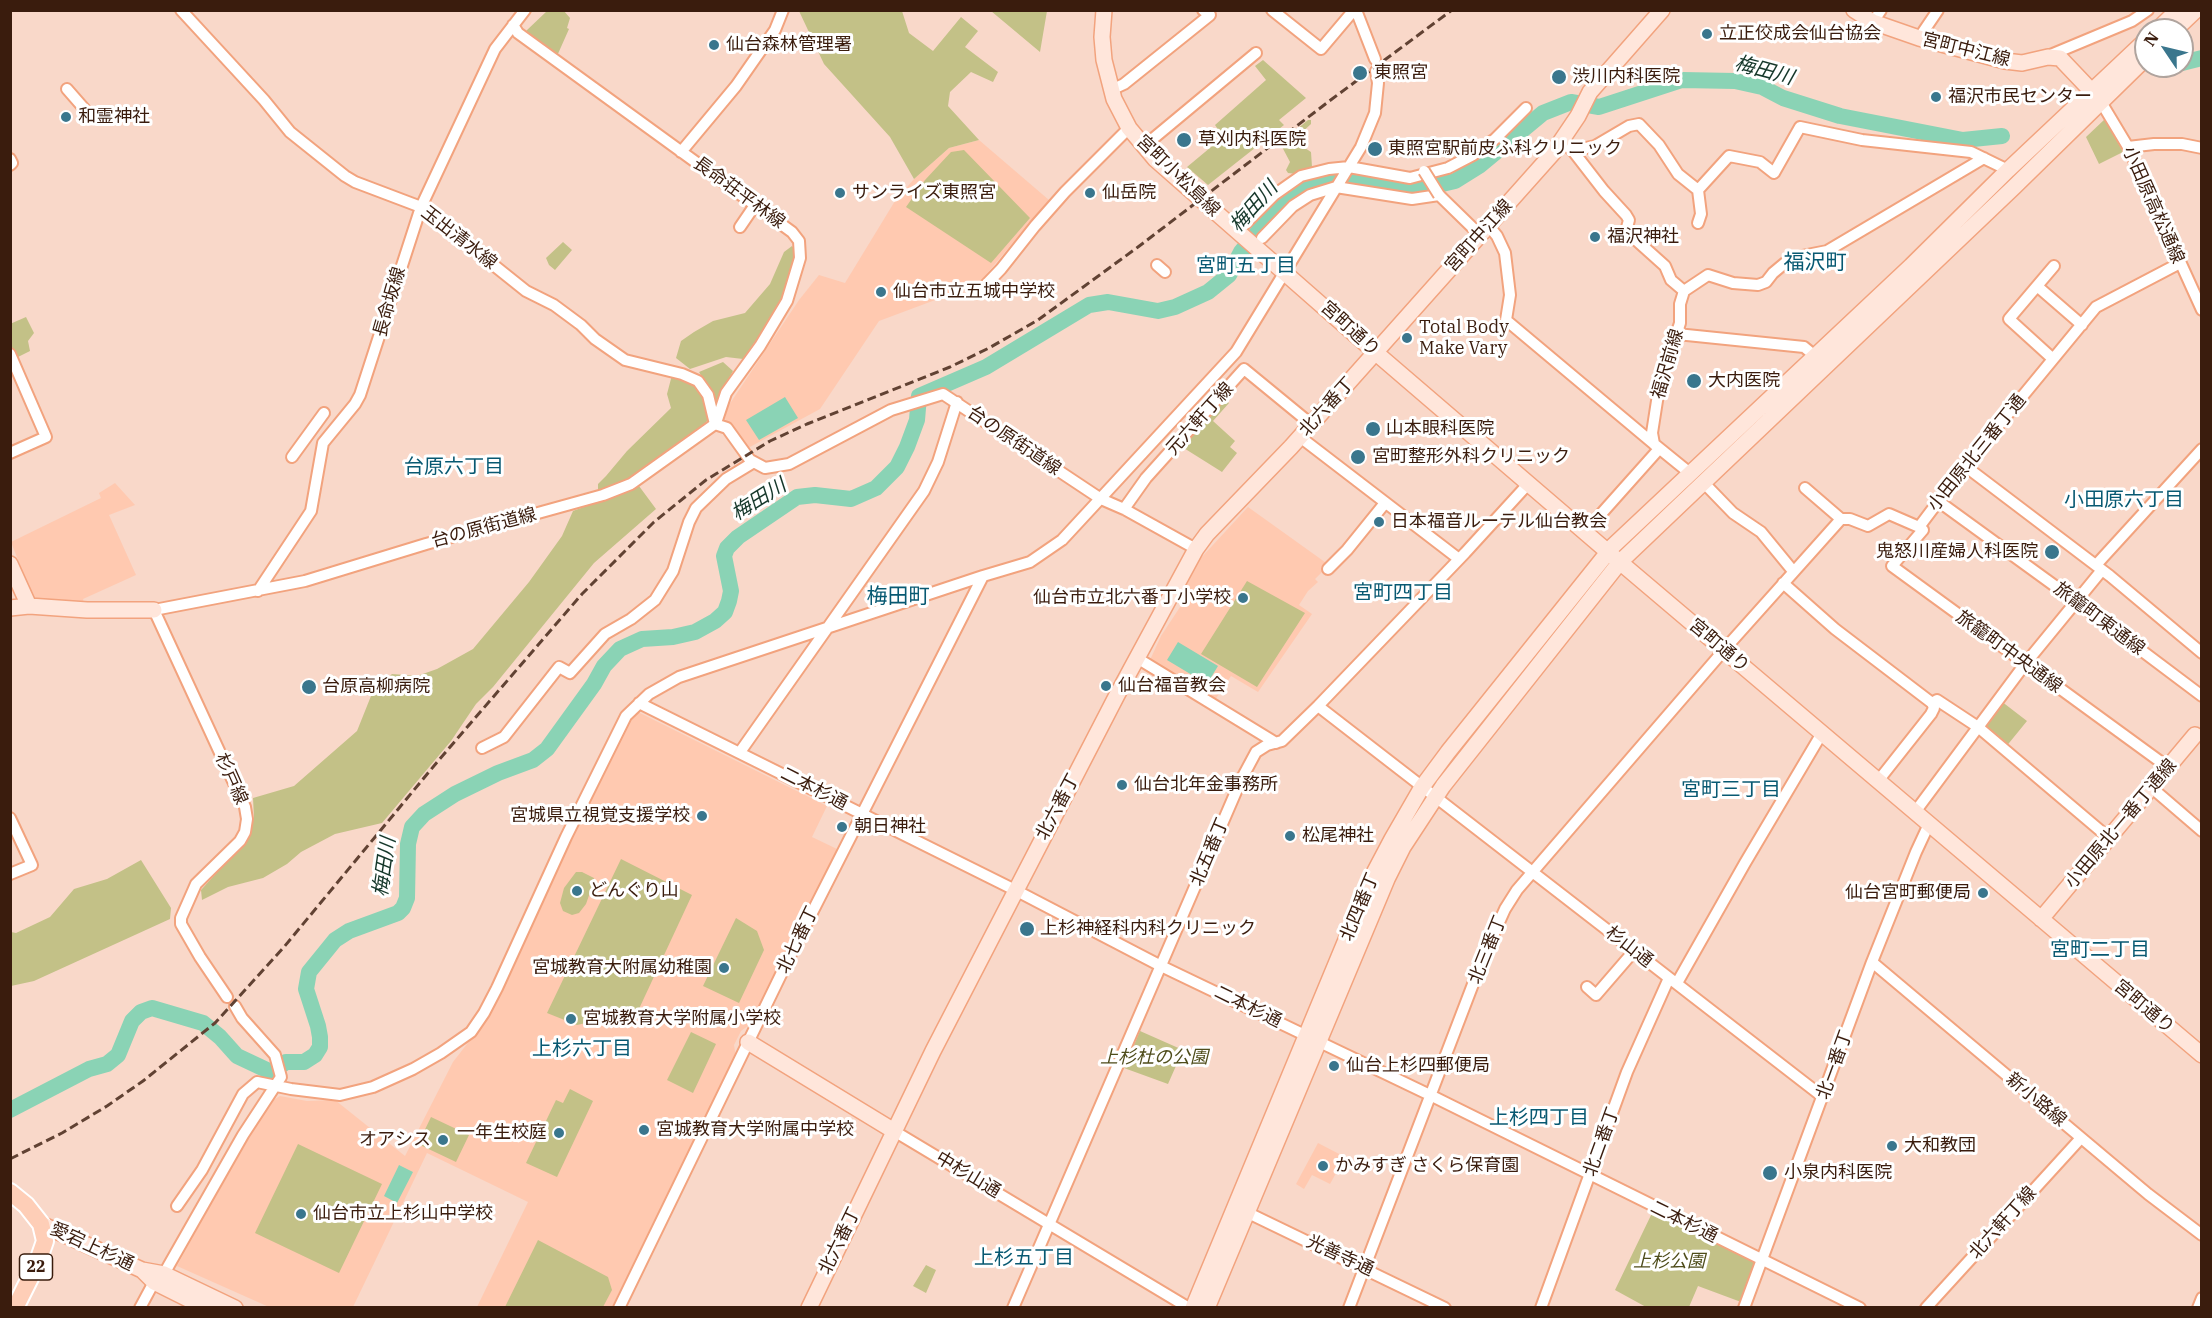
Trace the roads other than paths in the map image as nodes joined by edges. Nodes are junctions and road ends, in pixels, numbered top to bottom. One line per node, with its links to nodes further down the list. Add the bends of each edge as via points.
1 (181, 10): 42 (street, 玉出清水線, via 290,132 356,182)
2 (525, 10): 13 (street, 長命坂線)
3 (783, 10): 31 (street, via 775,30 736,86)
4 (1104, 10): 22 (street, 宮町小松島線, via 1102,49)
5 (1203, 10): 22 (street, via 1210,15 1124,84)
6 (1272, 10): 7 (street, via 1320,49)
7 (1355, 10): 18 (street)
8 (1662, 10): 27 (street, 宮町中江線, via 1588,97)
9 (1854, 10): 12 (street, 宮町中江線)
10 (1938, 10): 14 (street)
11 (2148, 10): 17 (street, via 2132,21)
12 (1877, 16): 14 (street, 宮町中江線)
13 (513, 25): 31 (street, 長命荘平林線, via 518,33); 42 (street, 長命坂線, via 495,49)
14 (1919, 38): 17 (street, 宮町中江線, via 2005,62)
15 (1256, 53): 28 (street)
16 (2134, 54): 23 (street)
17 (2048, 57): 23 (street, via 2060,58)
18 (1375, 59)
19 (2134, 67): 23 (street)
20 (1377, 71): 35 (street, via 1375,113)
21 (67, 90): 25 (street)
22 (1111, 90): 26 (street, 宮町小松島線)
23 (2096, 97): 29 (street, 小田原高松通線); 36 (street); 74 (street)
24 (1526, 108): 35 (street, via 1495,139 1448,168 1410,178)
25 (88, 113)
26 (1129, 128): 28 (street, 宮町小松島線); 53 (street, via 1065,192)
27 (1568, 146): 39 (street, via 1595,146 1639,124 1678,174); 45 (street, 宮町中江線); 52 (street, via 1626,215 1626,231 1665,266 1671,280)
28 (1143, 147): 46 (street, 宮町小松島線)
29 (2128, 147): 30 (street, via 2182,144); 48 (street, 小田原高松通線)
30 (2202, 148)
31 (681, 152): 41 (street, 長命荘平林線)
32 (1984, 158): 36 (street); 39 (street, via 1971,152 1862,140 1800,127 1774,173 1760,162 1729,156); 52 (street, via 1827,251 1785,263 1766,282 1733,283 1708,274)
33 (10, 159): 34 (street)
34 (10, 165)
35 (1348, 168): 38 (street); 46 (street, via 1320,171 1292,181 1261,206)
36 (2008, 170): 59 (street)
37 (1425, 171): 40 (street, bridge)
38 (1337, 186): 40 (street, via 1412,199); 47 (street, via 1293,206); 50 (street)
39 (1698, 190): 43 (street)
40 (1439, 195): 45 (street)
41 (755, 205): 44 (street); 63 (street, 長命荘平林線, via 792,232 799,241 800,258 787,301 726,393)
42 (421, 207): 63 (street, 玉出清水線, via 526,291 554,305 625,360 698,381 708,395); 67 (street, 長命坂線, via 360,395)
43 (1698, 223)
44 (740, 227)
45 (1484, 230): 57 (street, 宮町中江線); 68 (street, via 1497,236 1505,253 1510,295 1506,320)
46 (1238, 232): 47 (street, 宮町通り)
47 (1259, 242): 50 (street, 宮町通り)
48 (2180, 263): 54 (street, 小田原高松通線); 55 (street, 小田原北三番丁通, via 2096,307)
49 (2054, 266): 51 (street)
50 (1286, 272): 57 (street, 宮町通り); 77 (street, via 1236,351)
51 (2037, 286): 55 (street); 60 (street, via 2009,319)
52 (1684, 291): 56 (street, 福沢前線)
53 (977, 294)
54 (2202, 310)
55 (2082, 324): 60 (street, 小田原北三番丁通)
56 (1677, 334): 59 (street, via 1804,347); 68 (street, 福沢前線, via 1659,388 1652,433)
57 (1375, 352): 64 (street, 北六番丁); 75 (street, 宮町通り)
58 (10, 354): 70 (street, via 46,437)
59 (1815, 356): 74 (street)
60 (2053, 360): 73 (street, 小田原北三番丁通)
61 (957, 402): 72 (street, 台の原街道線, via 943,394 891,410 789,464 765,468); 77 (street, 台の原街道線); 98 (street, via 938,462 924,491)
62 (324, 413): 65 (street)
63 (716, 424): 72 (street, via 727,428); 93 (street, 台の原街道線, via 632,484 603,495)
64 (1311, 424): 66 (street, 北六番丁); 80 (street, 元六軒丁線, via 1244,369 1146,478)
65 (309, 432): 67 (street); 71 (street)
66 (1300, 437): 79 (street); 84 (street, 北六番丁)
67 (323, 443): 93 (street, 長命坂線, via 311,511)
68 (1657, 446): 74 (street); 83 (street)
69 (2202, 449): 88 (street)
70 (10, 453)
71 (292, 457)
72 (754, 462): 111 (street, via 726,479 696,508 673,571 655,600 605,634 570,673 559,667 504,737)
73 (1965, 466): 78 (street, 小田原北三番丁通); 88 (street)
74 (1697, 478): 85 (street); 90 (street, via 1761,532)
75 (1529, 483): 83 (street, 宮町通り); 86 (street, 北五番丁)
76 (1805, 488): 81 (street)
77 (1101, 499): 80 (street, 台の原街道線); 91 (street, via 1062,540 1030,562)
78 (1938, 501): 82 (street, 小田原北三番丁通); 94 (street, 旅籠町東通線)
79 (1385, 503): 86 (street); 89 (street)
80 (1124, 509): 84 (street, 台の原街道線)
81 (1841, 519): 82 (street, 小田原北三番丁通, via 1868,526 1889,514); 90 (street)
82 (1919, 527): 102 (street, 旅籠町中央通線, via 1923,530 1892,566)
83 (1586, 532): 85 (street, 宮町通り)
84 (1196, 549): 101 (street, 北六番丁)
85 (1614, 557): 99 (street, 宮町通り); 115 (street, 北四番丁); 117 (street, 北四番丁)
86 (1459, 559): 106 (street, 北五番丁)
87 (10, 564): 95 (street)
88 (2099, 568): 94 (street); 100 (street)
89 (1328, 569)
90 (1793, 571): 92 (street)
91 (983, 576): 98 (street); 119 (street, 北七番丁)
92 (1783, 583): 99 (street); 105 (street, via 1835,629)
93 (258, 591): 97 (street, 台の原街道線)
94 (2077, 602): 102 (street); 103 (street, 旅籠町東通線)
95 (29, 606): 96 (street, 台の原街道線); 97 (street, 台の原街道線)
96 (10, 608)
97 (154, 610): 133 (street, 杉戸線, via 245,807 247,819 240,841 196,884 181,918 200,957)
98 (826, 627): 104 (street, via 679,677); 112 (street)
99 (1724, 650): 109 (street, 宮町通り); 124 (street, 北三番丁)
100 (2202, 653)
101 (1137, 657): 110 (street); 126 (street, 北六番丁)
102 (2025, 664): 107 (street); 113 (street, 旅籠町中央通線)
103 (2202, 696)
104 (639, 703): 112 (street, 二本杉通); 138 (street, via 626,717 484,1013 471,1032 422,1064 373,1087 340,1095)
105 (1932, 703): 107 (street, via 1936,700); 114 (street, via 1931,714)
106 (1318, 706): 110 (street, 北五番丁, via 1282,741); 115 (street, 杉山通)
107 (1978, 727): 118 (street); 123 (street)
108 (2198, 731): 113 (street, 小田原北一番丁通線)
109 (1822, 733): 114 (street, 宮町通り); 131 (street, 北二番丁)
110 (1276, 742): 130 (street, 北五番丁, via 1256,752 1241,780)
111 (482, 748)
112 (740, 752): 119 (street, 二本杉通)
113 (2169, 768): 116 (street, 小田原北一番丁通線)
114 (1878, 781): 118 (street, 宮町通り)
115 (1422, 787): 117 (street, 杉山通); 135 (street, 北四番丁, via 1373,875)
116 (2152, 789): 122 (street); 123 (street, 小田原北一番丁通線)
117 (1435, 797): 124 (street, 杉山通); 135 (street, 北四番丁, via 1391,871)
118 (1914, 812): 121 (street, 宮町通り)
119 (861, 813): 126 (street, 二本杉通); 136 (street, 北七番丁)
120 (10, 818): 125 (street, via 32,864)
121 (1929, 824): 127 (street, 宮町通り); 129 (street, 北一番丁)
122 (2202, 831)
123 (2109, 838): 127 (street, 小田原北一番丁通線)
124 (1532, 873): 128 (street, 杉山通); 139 (street, 北三番丁, via 1513,896 1483,958)
125 (10, 874)
126 (1015, 890): 130 (street, 二本杉通); 141 (street, 北六番丁)
127 (2040, 919): 137 (street, 宮町通り)
128 (1634, 951): 131 (street, 杉山通); 132 (street, via 1596,995)
129 (1872, 962): 140 (street, 北一番丁); 142 (street, 新小路線)
130 (1161, 966): 135 (street, 二本杉通); 148 (street, 北五番丁)
131 (1673, 981): 140 (street, 杉山通); 143 (street, 北二番丁, via 1627,1072)
132 (1587, 987)
133 (227, 996)
134 (235, 1006): 138 (street, via 274,1055 281,1074)
135 (1313, 1039): 139 (street, 二本杉通); 146 (street, 北四番丁)
136 (748, 1042): 141 (street, 中杉山通); 158 (street, 北七番丁)
137 (2202, 1055)
138 (277, 1085): 145 (street, via 257,1082 243,1094 202,1170); 152 (street)
139 (1432, 1096): 143 (street, 二本杉通); 151 (street, 北三番丁)
140 (1823, 1096): 150 (street, 北一番丁)
141 (894, 1131): 148 (street, 中杉山通); 159 (street, 北六番丁)
142 (2081, 1138): 149 (street, 新小路線); 168 (street, 北六軒丁線)
143 (1590, 1176): 150 (street, 二本杉通); 165 (street, 北二番丁)
144 (10, 1192): 147 (main road)
145 (177, 1206)
146 (1241, 1210): 151 (street, 光善寺通); 161 (street, 北四番丁); 162 (street, 北四番丁)
147 (41, 1224): 152 (street, 愛宕上杉通); 155 (main road, 22, via 45,1240 42,1254)
148 (1050, 1224): 160 (street, 北五番丁); 161 (street, 中杉山通)
149 (2202, 1235)
150 (1762, 1260): 166 (street, 北一番丁); 167 (street, 二本杉通)
151 (1365, 1268): 163 (street, 北三番丁); 164 (street, 光善寺通)
152 (159, 1278): 154 (street, 愛宕上杉通); 156 (street)
153 (2202, 1298): 169 (street)
154 (206, 1305): 157 (street, 愛宕上杉通)
155 (15, 1308)
156 (140, 1308)
157 (235, 1308)
158 (619, 1308)
159 (809, 1308)
160 (1013, 1308)
161 (1191, 1308)
162 (1207, 1308)
163 (1349, 1308)
164 (1445, 1308)
165 (1541, 1308)
166 (1744, 1308)
167 (1860, 1308)
168 (1926, 1308)
169 (2198, 1308)

